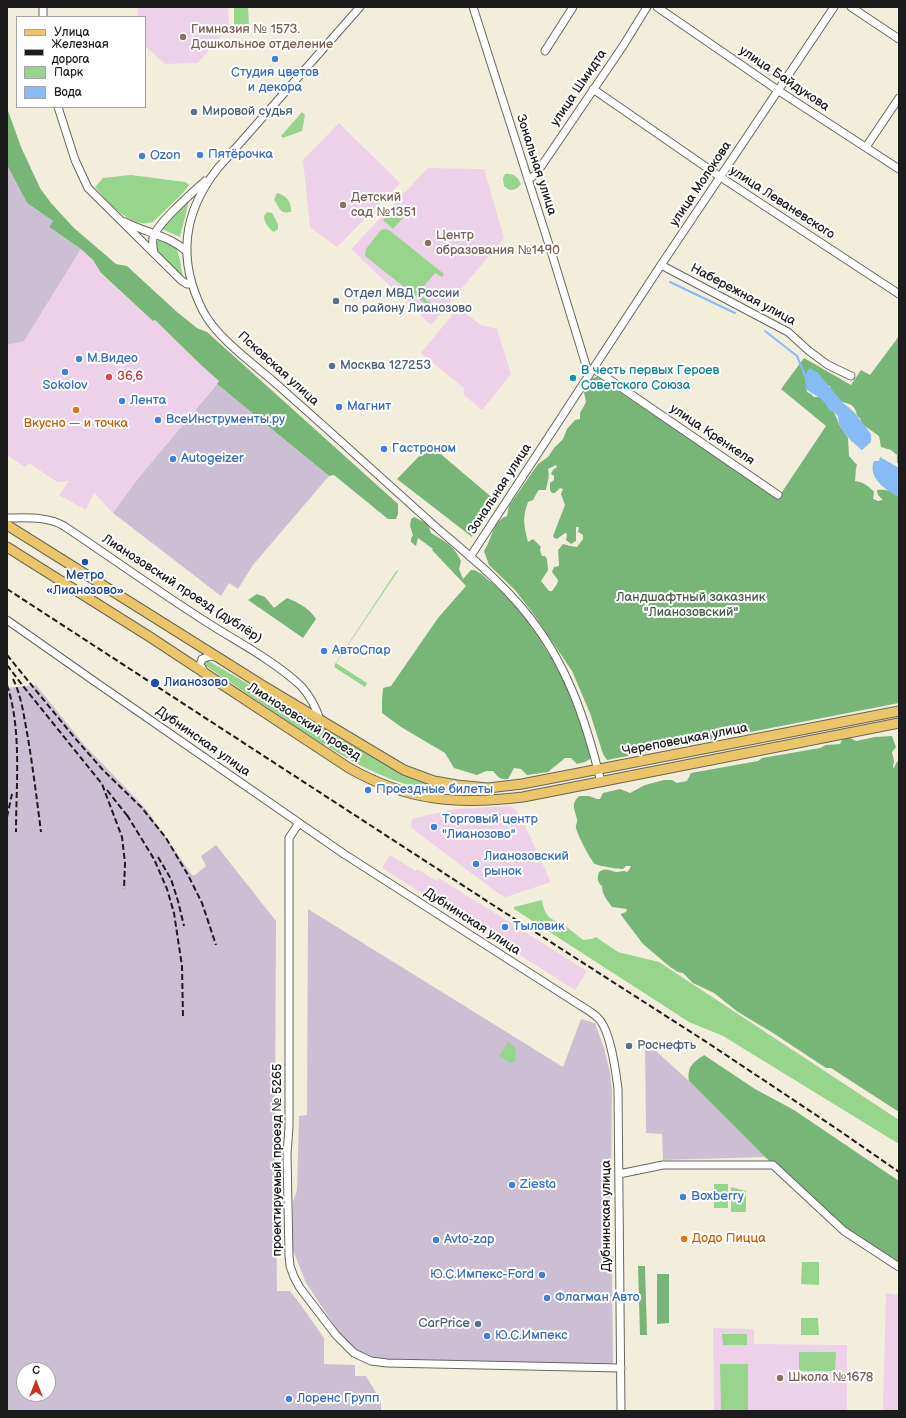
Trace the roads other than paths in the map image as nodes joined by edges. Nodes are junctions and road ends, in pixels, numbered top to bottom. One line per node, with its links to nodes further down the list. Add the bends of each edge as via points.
1 (360, 7): 17 (street, Псковская улица)
2 (473, 7): 18 (street, Зональная улица)
3 (573, 7): 9 (street)
4 (647, 7): 10 (street, улица Шмидта)
5 (657, 7): 11 (street, улица Байдукова)
6 (834, 7): 11 (street, улица Молокова)
7 (851, 7): 8 (street)
8 (899, 39)
9 (545, 51)
10 (593, 89): 16 (street, улица Леваневского); 18 (street, улица Шмидта, via 536,174)
11 (779, 91): 14 (street, улица Байдукова); 16 (street, улица Молокова)
12 (899, 98): 14 (street)
13 (58, 108): 19 (street, via 75,160 88,188)
14 (866, 147): 15 (street, улица Байдукова)
15 (899, 169)
16 (720, 176): 25 (street, улица Молокова); 27 (street, улица Леваневского)
17 (210, 178): 20 (street); 23 (street, Псковская улица, via 196,206)
18 (528, 180): 29 (street, Зональная улица)
19 (118, 218): 21 (street); 24 (street)
20 (162, 222): 21 (street, via 148,227); 22 (street)
21 (136, 227): 22 (street)
22 (155, 233): 23 (street, via 178,244); 24 (street, via 152,245)
23 (186, 251): 26 (street, Псковская улица)
24 (154, 253): 26 (street, via 182,281)
25 (661, 265): 28 (street, улица Молокова); 30 (street, Набережная улица, via 788,332 828,365)
26 (192, 284): 35 (street, Псковская улица, via 204,312 236,349)
27 (899, 294)
28 (594, 369): 29 (street, улица Молокова); 31 (street, улица Кренкеля)
29 (589, 375): 35 (street, Зональная улица)
30 (851, 376)
31 (778, 495)
32 (7, 518): 40 (street, Лианозовский проезд (дублёр), via 49,520 74,533 270,662 307,694)
33 (7, 525): 37 (main road, Лианозовский проезд)
34 (7, 547): 38 (main road, Лианозовский проезд)
35 (470, 557): 42 (street, Псковская улица, via 495,578 522,607 556,656 580,708)
36 (7, 620): 46 (street, Дубнинская улица)
37 (218, 657): 38 (street, via 202,659 200,665); 40 (main road, Лианозовский проезд)
38 (204, 671): 45 (main road, Лианозовский проезд, via 359,774 419,796)
39 (899, 711): 42 (main road, Череповецкая улица)
40 (320, 720): 44 (main road, Лианозовский проезд, via 404,770 434,781)
41 (899, 723): 43 (main road, Череповецкая улица)
42 (598, 770): 43 (street, Псковская улица); 44 (main road, Череповецкая улица, via 522,784)
43 (601, 782): 45 (main road, Череповецкая улица, via 523,797)
44 (474, 787)
45 (480, 801)
46 (299, 823): 47 (street, Дубнинская улица, via 598,1018 611,1050 617,1080); 49 (street, проектируемый проезд № 5265, via 289,838 287,1154 290,1266 300,1288 336,1335 354,1353 371,1361)
47 (619, 1174): 48 (street, via 663,1165 773,1165 844,1231); 49 (street, Дубнинская улица)
48 (899, 1267)
49 (621, 1368): 50 (street, Дубнинская улица)
50 (621, 1411)

